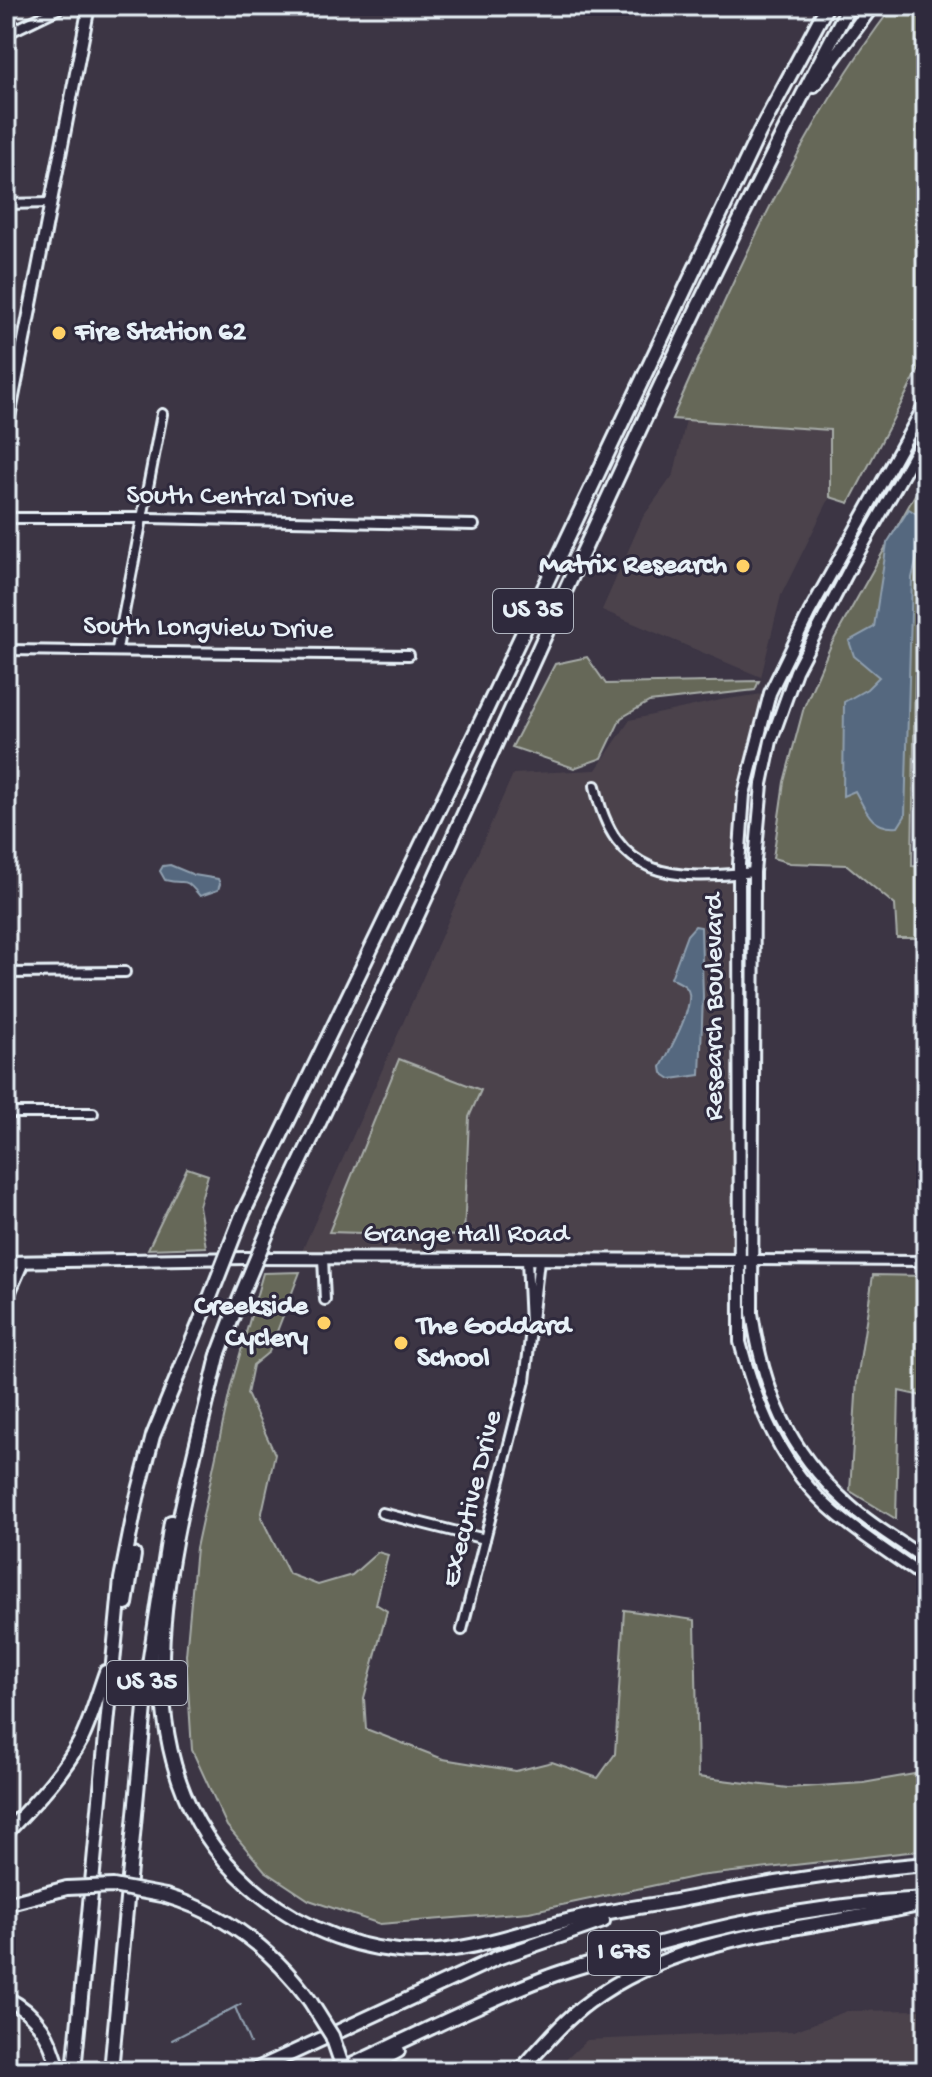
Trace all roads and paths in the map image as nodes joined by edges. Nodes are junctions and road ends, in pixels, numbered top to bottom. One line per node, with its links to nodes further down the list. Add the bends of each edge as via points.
1 (64, 6): 6 (street)
2 (89, 6): 8 (main road)
3 (827, 6): 37 (highway, US 35, bridge, via 745,162 241,1218)
4 (849, 6): 7 (highway, US 35)
5 (872, 6): 7 (highway)
6 (6, 34)
7 (788, 120): 36 (highway, US 35, bridge, via 271,1224)
8 (51, 203): 9 (street); 12 (main road)
9 (6, 204)
10 (926, 403): 22 (main road, Research Boulevard, via 770,693 744,794)
11 (162, 414): 15 (street)
12 (6, 433)
13 (926, 434): 21 (main road, Research Boulevard, via 851,566 783,703 762,784)
14 (6, 518): 15 (street, South Central Drive)
15 (143, 519): 16 (street, South Central Drive); 17 (street)
16 (474, 525)
17 (117, 649): 18 (street, South Longview Drive); 19 (street, South Longview Drive)
18 (6, 650)
19 (409, 655)
20 (595, 786): 22 (street, via 611,836 638,861 675,874)
21 (754, 872): 22 (street); 30 (main road, Research Boulevard)
22 (739, 874): 29 (main road, Research Boulevard)
23 (125, 972): 24 (street)
24 (6, 973)
25 (6, 1113): 26 (street)
26 (93, 1113)
27 (323, 1258): 28 (main road, Grange Hall Road); 33 (main road, Grange Hall Road); 34 (street)
28 (533, 1260): 29 (main road, Grange Hall Road); 39 (street, Executive Drive, via 525,1381)
29 (740, 1260): 30 (main road, Grange Hall Road); 41 (main road, Research Boulevard, via 740,1342 765,1421 804,1482 835,1513)
30 (753, 1260): 31 (street, Grange Hall Road); 40 (main road, Research Boulevard, via 758,1351 781,1419 803,1455 847,1504)
31 (926, 1261)
32 (6, 1262): 33 (main road, Grange Hall Road)
33 (24, 1262): 35 (street)
34 (325, 1300)
35 (6, 1303)
36 (219, 1352): 47 (highway, via 181,1514 164,1621 162,1672 177,1771 196,1818 224,1858 255,1890 296,1918 350,1941 396,1951 465,1948 575,1919); 54 (highway, US 35, via 181,1481 154,1623)
37 (186, 1355): 43 (highway, via 153,1436 137,1498); 53 (highway, US 35, via 155,1457 124,1616)
38 (382, 1513): 39 (street)
39 (485, 1539): 42 (street, Executive Drive)
40 (926, 1560)
41 (926, 1579)
42 (462, 1630)
43 (113, 1654): 44 (highway, via 77,1746 48,1788); 52 (highway)
44 (6, 1833)
45 (926, 1864): 47 (highway, I 675, via 784,1880)
46 (926, 1901): 50 (highway, I 675, via 740,1923 548,1977); 58 (highway, via 702,1948 648,1967 584,2005)
47 (672, 1902): 55 (highway, I 675, via 497,1958)
48 (6, 1904): 56 (highway, bridge, via 67,1888 113,1886 166,1896 205,1911 249,1937 283,1967 332,2036)
49 (6, 1998): 51 (highway, via 48,2035)
50 (465, 2012): 56 (highway, I 675); 57 (highway)
51 (59, 2071)
52 (74, 2071)
53 (82, 2071)
54 (111, 2071)
55 (253, 2071)
56 (342, 2071)
57 (362, 2071)
58 (520, 2071)

